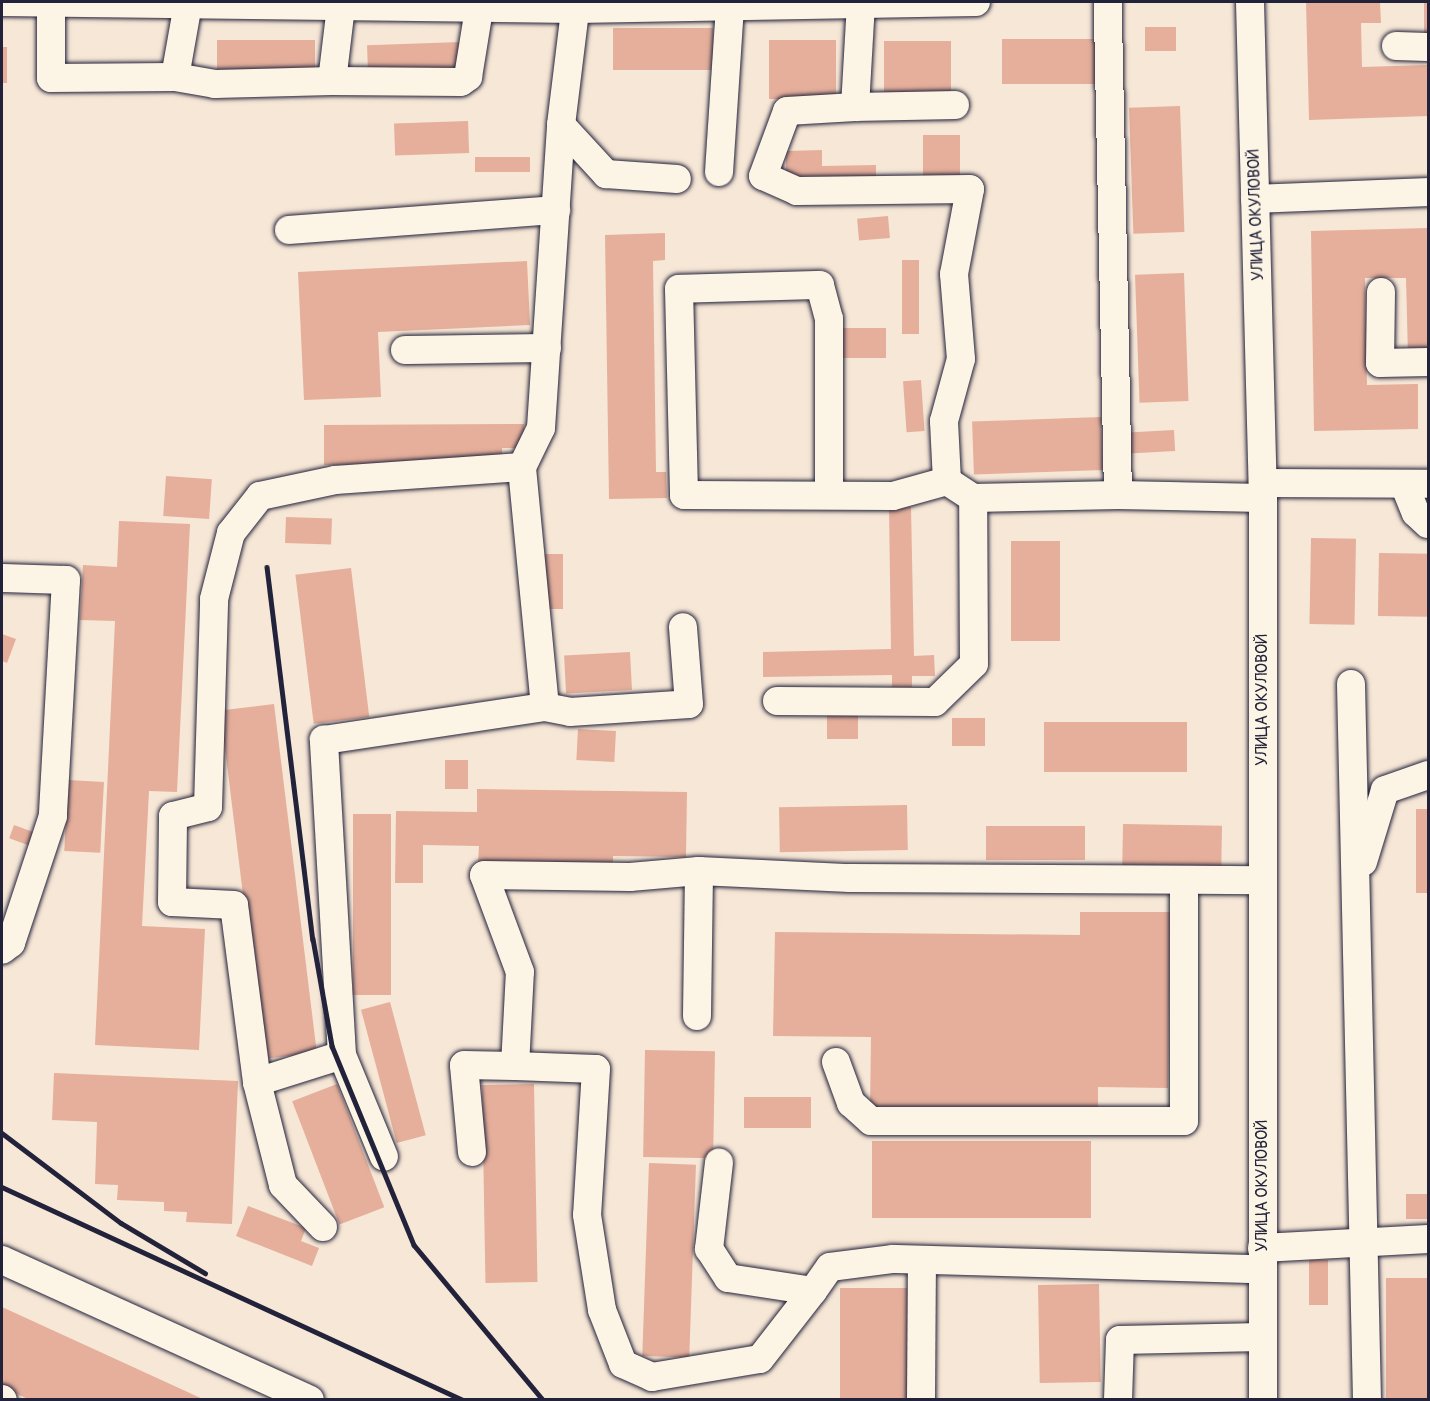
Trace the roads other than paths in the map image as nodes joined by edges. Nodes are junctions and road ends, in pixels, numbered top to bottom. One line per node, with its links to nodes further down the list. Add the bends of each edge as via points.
1 (2, 2): 2 (street)
2 (51, 2): 7 (street); 14 (street, via 51,78)
3 (976, 2): 6 (street)
4 (1108, 2): 34 (street)
5 (1250, 2): 22 (street, УЛИЦА ОКУЛОВОЙ)
6 (861, 3): 9 (street); 17 (street)
7 (188, 4): 10 (street); 14 (street)
8 (576, 5): 9 (street); 11 (street); 18 (street)
9 (730, 6): 19 (street)
10 (341, 7): 11 (street); 15 (street)
11 (479, 9): 15 (street, via 468,77 461,82)
12 (1396, 46): 13 (street)
13 (1428, 47)
14 (175, 77): 15 (street, via 215,84)
15 (332, 81)
16 (955, 105): 17 (street)
17 (855, 107): 30 (street, via 787,111 763,176 797,191 970,189 954,274 961,359 944,420)
18 (561, 125): 20 (street, via 606,174); 23 (street)
19 (719, 172)
20 (677, 179)
21 (1428, 192): 22 (street)
22 (1256, 199): 32 (street, УЛИЦА ОКУЛОВОЙ)
23 (556, 210): 24 (street); 26 (street)
24 (289, 230)
25 (1381, 292): 28 (street, via 1380,363)
26 (547, 348): 27 (street); 29 (street, via 541,428)
27 (405, 350)
28 (1428, 362)
29 (522, 468): 41 (street); 52 (street, via 335,480 260,496 231,532 214,599 208,807 173,816 172,902 234,905)
30 (947, 481): 33 (street, via 892,496); 35 (street)
31 (1416, 484): 32 (street); 36 (street, via 1416,513)
32 (1263, 491): 34 (street); 44 (street, УЛИЦА ОКУЛОВОЙ)
33 (829, 495): 33 (street, via 684,495 679,289 820,285 829,319)
34 (1118, 495): 35 (street)
35 (973, 498): 40 (street, via 974,664 935,702)
36 (1428, 525)
37 (2, 578): 47 (street, via 66,580 53,816 11,943)
38 (683, 627): 41 (street, via 689,704 570,712)
39 (1351, 684): 46 (street)
40 (777, 701)
41 (546, 706): 49 (street, via 324,740)
42 (1428, 775): 46 (street, via 1385,790)
43 (699, 871): 45 (street); 48 (street); 51 (street, via 630,877 484,875 520,972)
44 (1262, 880): 45 (street); 59 (street, УЛИЦА ОКУЛОВОЙ)
45 (1184, 882): 50 (street, via 1184,1121 871,1121 851,1103)
46 (1356, 888): 58 (street)
47 (2, 950)
48 (697, 1016)
49 (342, 1054): 52 (street); 54 (street)
50 (836, 1062)
51 (515, 1066): 53 (street, via 464,1065); 62 (street, via 596,1069 587,1215 602,1310 623,1364 652,1377 760,1359)
52 (257, 1082): 56 (street, via 283,1185)
53 (472, 1152)
54 (384, 1157)
55 (719, 1163): 62 (street, via 709,1249 728,1278)
56 (323, 1227)
57 (1428, 1239): 58 (street, via 1379,1238)
58 (1364, 1247): 59 (street); 68 (street)
59 (1262, 1259): 61 (street); 63 (street, УЛИЦА ОКУЛОВОЙ)
60 (2, 1260): 65 (street)
61 (922, 1261): 62 (street, via 830,1267); 66 (street)
62 (813, 1291)
63 (1262, 1337): 64 (street, via 1120,1341); 67 (street, УЛИЦА ОКУЛОВОЙ)
64 (1120, 1399)
65 (310, 1400)
66 (921, 1400)
67 (1263, 1400)
68 (1367, 1400)

